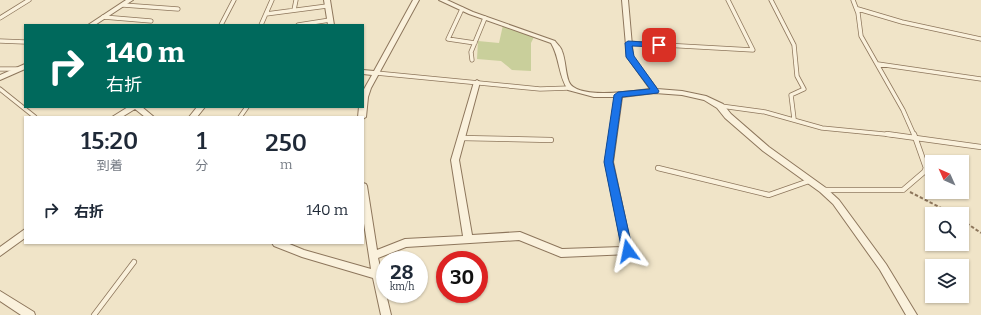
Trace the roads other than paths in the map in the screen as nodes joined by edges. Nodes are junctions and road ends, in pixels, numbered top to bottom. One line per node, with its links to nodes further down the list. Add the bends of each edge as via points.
1 (29, 0): 20 (lane)
2 (130, 0): 13 (street)
3 (234, 0): 25 (lane)
4 (272, 0): 18 (lane)
5 (296, 0): 16 (lane)
6 (416, 0): 39 (street)
7 (442, 0): 17 (street)
8 (625, 0): 32 (street)
9 (728, 0): 32 (lane, via 753,50)
10 (771, 0): 56 (lane, via 794,45 797,76 804,89 791,95)
11 (853, 0): 15 (lane)
12 (327, 3): 16 (lane); 23 (street)
13 (123, 5): 14 (lane); 19 (street)
14 (178, 9)
15 (858, 9): 28 (lane, via 902,22); 34 (lane, via 860,36)
16 (294, 10): 18 (lane)
17 (462, 10): 21 (street); 31 (lane, via 448,39)
18 (266, 14): 26 (lane)
19 (103, 17): 22 (lane); 24 (street)
20 (0, 18)
21 (485, 18): 31 (lane); 43 (street, via 553,42 559,51 564,75)
22 (151, 21)
23 (331, 22): 27 (lane)
24 (92, 24)
25 (221, 24)
26 (261, 24)
27 (309, 24)
28 (981, 39)
29 (0, 41): 30 (lane)
30 (24, 42)
31 (475, 43): 33 (lane, via 471,52)
32 (628, 43): 45 (street, via 630,57)
33 (472, 60)
34 (878, 64): 41 (lane); 58 (lane)
35 (24, 66): 37 (street)
36 (0, 69): 37 (lane)
37 (18, 69): 40 (street)
38 (364, 72): 39 (street)
39 (376, 73): 42 (lane); 47 (street)
40 (0, 78)
41 (981, 79)
42 (477, 82): 43 (lane, via 562,90); 57 (street)
43 (570, 88): 46 (street, via 594,95)
44 (0, 89): 52 (lane)
45 (655, 91): 46 (street); 48 (street, via 694,95)
46 (618, 95): 66 (street, via 609,162 628,251 561,253 520,236)
47 (364, 97)
48 (720, 106): 56 (lane); 62 (street, via 766,149)
49 (131, 108): 53 (street)
50 (138, 108): 54 (street)
51 (200, 108): 55 (street)
52 (34, 116)
53 (118, 116)
54 (149, 116)
55 (194, 116)
56 (794, 119): 58 (lane, via 822,128)
57 (461, 138): 59 (lane); 66 (street, via 455,160)
58 (916, 138): 60 (lane); 63 (lane, via 926,168 903,190)
59 (551, 140)
60 (981, 147)
61 (658, 168): 62 (lane, via 769,195)
62 (809, 181): 63 (street)
63 (823, 190): 78 (street, via 840,208 883,268)
64 (364, 193): 69 (street)
65 (24, 234): 68 (street)
66 (468, 240): 69 (street, via 404,243)
67 (280, 244): 72 (street)
68 (0, 252)
69 (373, 256): 71 (street)
70 (134, 262): 76 (lane)
71 (376, 270)
72 (376, 275)
73 (0, 295): 75 (street)
74 (383, 303): 77 (street)
75 (30, 315)
76 (94, 315)
77 (386, 315)
78 (912, 315)

